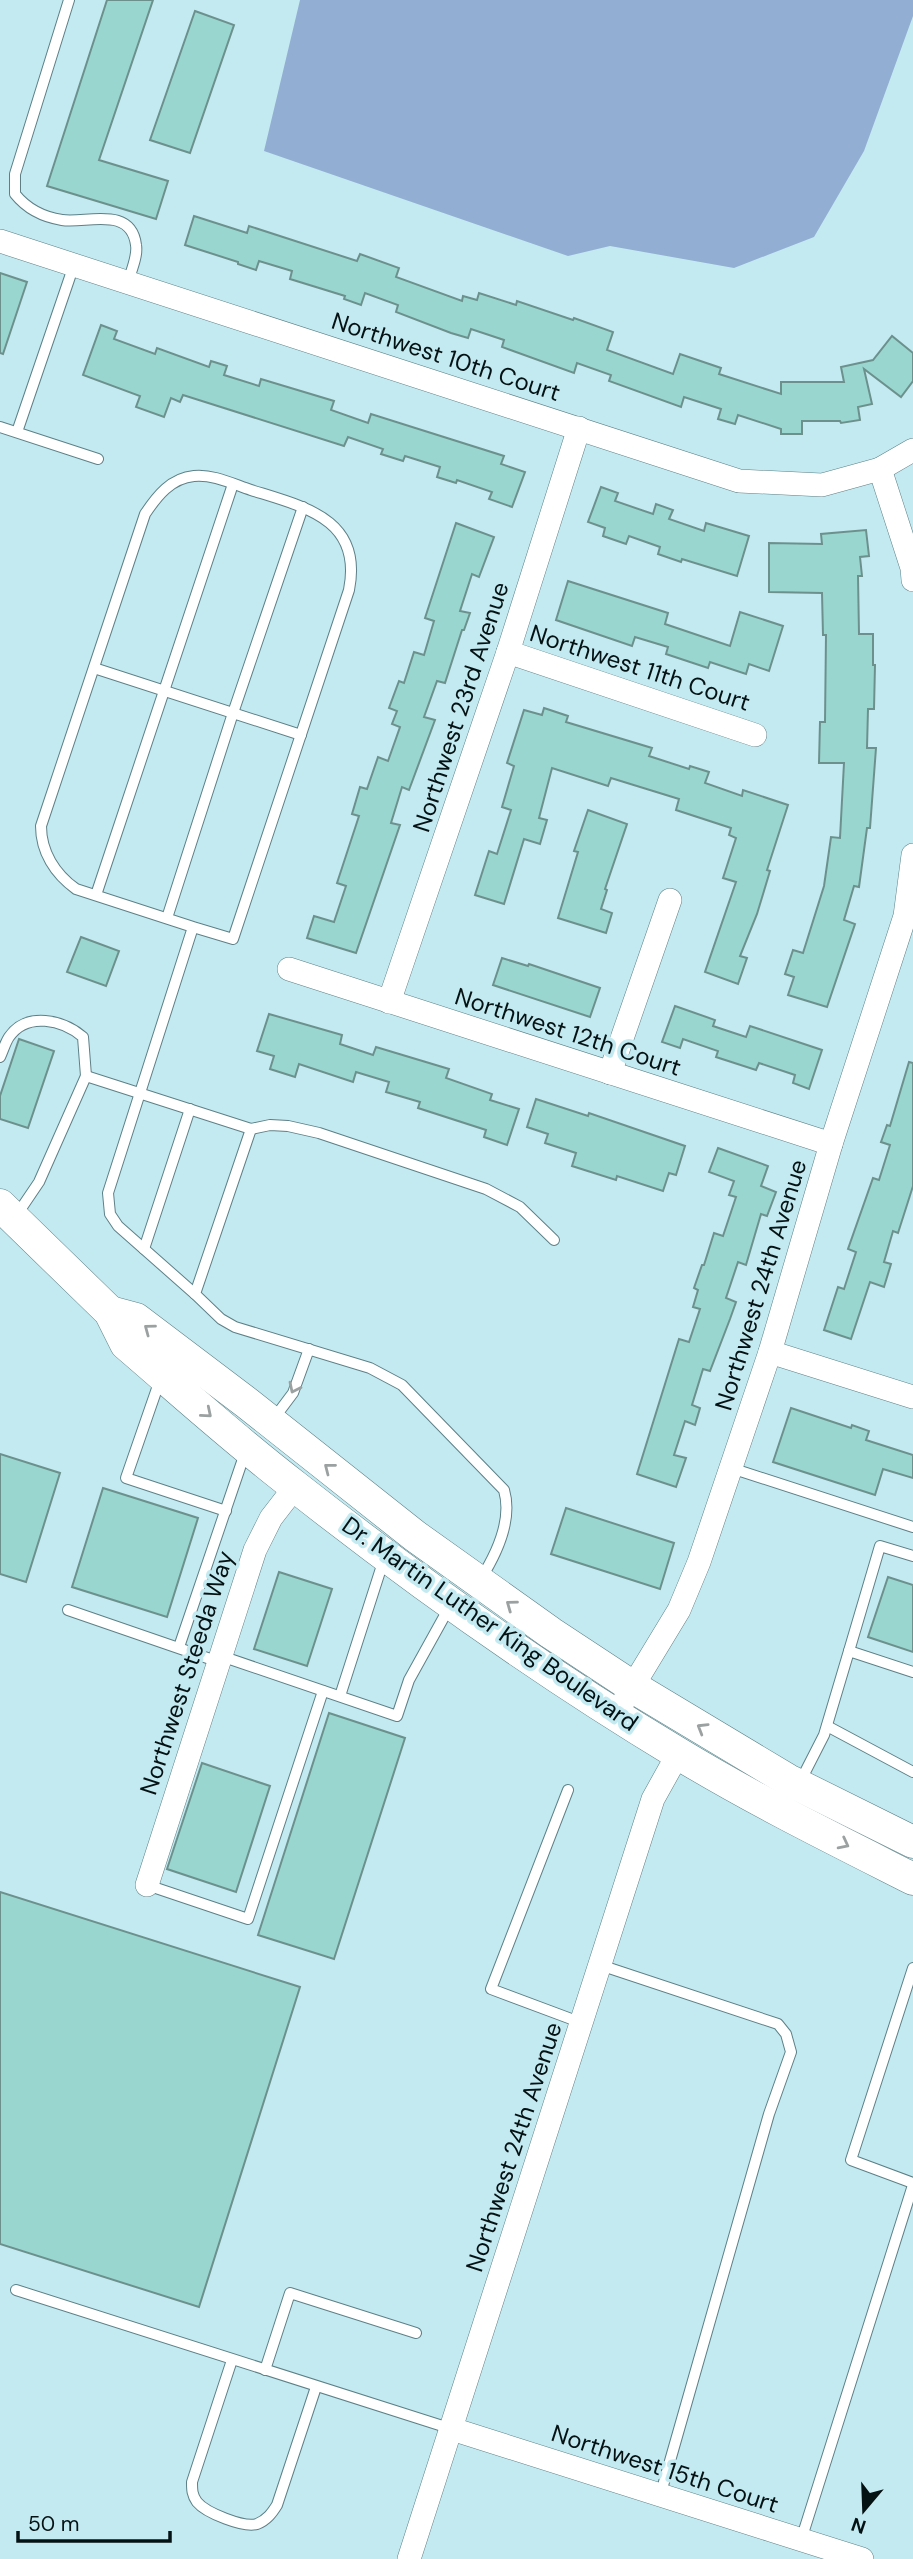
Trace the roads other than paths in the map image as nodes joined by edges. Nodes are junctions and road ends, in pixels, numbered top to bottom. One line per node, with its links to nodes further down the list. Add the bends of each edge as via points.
1 (69, 0): 4 (lane, via 15,174 15,194 49,218 104,218 127,226 134,237 135,253)
2 (0, 241): 3 (street, Northwest 10th Court)
3 (74, 265): 4 (street, Northwest 10th Court); 7 (lane)
4 (128, 282): 6 (street, Northwest 10th Court)
5 (0, 426): 7 (lane)
6 (579, 428): 10 (street, Northwest 10th Court, via 739,481 822,485); 14 (street, Northwest 23rd Avenue)
7 (17, 432): 9 (lane)
8 (913, 450): 10 (street, Northwest 10th Court)
9 (98, 458)
10 (880, 469): 13 (street)
11 (233, 484): 12 (lane); 15 (lane, via 194,476 160,492 145,514); 16 (lane)
12 (303, 507): 17 (lane); 18 (lane, via 340,530 352,565 349,590)
13 (913, 580)
14 (509, 652): 19 (street, Northwest 11th Court); 27 (street, Northwest 23rd Avenue)
15 (94, 668): 16 (lane); 21 (lane, via 41,833 46,855 66,882)
16 (163, 690): 17 (lane); 21 (lane)
17 (233, 713): 18 (lane); 24 (lane)
18 (301, 735): 25 (lane, via 233,939)
19 (755, 735)
20 (913, 855): 23 (street, Northwest 24th Avenue)
21 (96, 895): 24 (lane)
22 (670, 900): 29 (street)
23 (909, 917): 34 (street, Northwest 24th Avenue)
24 (167, 918): 25 (lane)
25 (193, 927): 31 (lane)
26 (289, 968): 27 (street, Northwest 12th Court)
27 (390, 1002): 29 (street, Northwest 12th Court)
28 (0, 1057): 30 (lane, via 17,1029 39,1019 54,1022 83,1037)
29 (610, 1073): 34 (street, Northwest 12th Court)
30 (86, 1076): 31 (lane); 35 (lane, via 39,1182)
31 (139, 1093): 32 (lane); 37 (lane, via 108,1203 118,1226)
32 (190, 1109): 33 (lane); 37 (lane)
33 (251, 1129): 36 (lane, via 270,1125 308,1131 486,1189 520,1207); 38 (lane)
34 (831, 1144): 41 (street, Northwest 24th Avenue)
35 (7, 1212): 39 (main road, Dr. Martin Luther King Boulevard)
36 (554, 1240)
37 (144, 1249): 38 (lane)
38 (195, 1294): 40 (lane, via 235,1327)
39 (110, 1312): 42 (main road, Dr. Martin Luther King Boulevard, via 125,1344); 44 (main road, Dr. Martin Luther King Boulevard, one-way to 39, via 136,1319)
40 (309, 1349): 44 (lane, one-way to 44, via 293,1393); 52 (lane, via 370,1368 402,1384 504,1490 504,1527)
41 (769, 1352): 43 (street); 46 (street, Northwest 24th Avenue)
42 (162, 1374): 45 (main road, Dr. Martin Luther King Boulevard, one-way to 45); 48 (lane, via 126,1478)
43 (913, 1396)
44 (271, 1422): 52 (main road, Dr. Martin Luther King Boulevard, one-way to 44)
45 (246, 1447): 47 (main road, Dr. Martin Luther King Boulevard); 48 (lane)
46 (731, 1468): 49 (lane); 59 (street, Northwest 24th Avenue, via 679,1610)
47 (295, 1487): 50 (main road, Dr. Martin Luther King Boulevard); 57 (street, Northwest Steeda Way, via 271,1518 255,1550)
48 (226, 1511): 55 (lane)
49 (913, 1527)
50 (385, 1555): 53 (main road, Dr. Martin Luther King Boulevard); 61 (lane)
51 (913, 1556): 56 (lane, via 880,1546)
52 (479, 1582): 59 (main road, Dr. Martin Luther King Boulevard, one-way to 52)
53 (452, 1604): 61 (lane, via 410,1679 397,1716); 62 (main road, Dr. Martin Luther King Boulevard)
54 (68, 1610): 55 (lane)
55 (179, 1647): 57 (lane)
56 (849, 1651): 58 (lane); 63 (lane)
57 (220, 1659): 60 (lane); 71 (street, Northwest Steeda Way)
58 (913, 1672)
59 (634, 1687): 62 (street, Northwest 24th Avenue); 66 (main road, Dr. Martin Luther King Boulevard, one-way to 59)
60 (323, 1691): 61 (lane); 71 (lane, via 248,1919)
61 (340, 1696)
62 (615, 1713): 64 (main road, Dr. Martin Luther King Boulevard)
63 (827, 1726): 65 (lane); 66 (lane)
64 (678, 1754): 68 (main road, via 727,1763 822,1815); 70 (main road, Dr. Martin Luther King Boulevard, one-way to 70, via 783,1814); 72 (street, Northwest 24th Avenue, via 653,1799)
65 (913, 1772)
66 (799, 1785): 68 (main road, Dr. Martin Luther King Boulevard)
67 (568, 1790): 75 (lane, via 491,1989)
68 (858, 1815): 69 (main road, Dr. Martin Luther King Boulevard)
69 (913, 1842)
70 (913, 1879)
71 (147, 1885)
72 (600, 1965): 75 (street, Northwest 24th Avenue); 83 (lane, via 778,2025 791,2052 769,2114)
73 (913, 1968): 74 (lane)
74 (910, 1991): 76 (lane, via 851,2160)
75 (582, 2023): 82 (street, Northwest 24th Avenue)
76 (913, 2184): 84 (lane)
77 (16, 2290): 79 (lane)
78 (416, 2333): 80 (lane, via 290,2293)
79 (232, 2360): 80 (lane); 81 (lane, via 192,2493 207,2511 248,2525 264,2520 277,2505)
80 (265, 2370): 81 (lane)
81 (316, 2387): 82 (lane)
82 (452, 2429): 83 (street, Northwest 15th Court); 85 (street, Northwest 24th Avenue)
83 (660, 2496): 84 (street, Northwest 15th Court)
84 (801, 2540): 86 (street, Northwest 15th Court)
85 (409, 2559)
86 (862, 2559)

